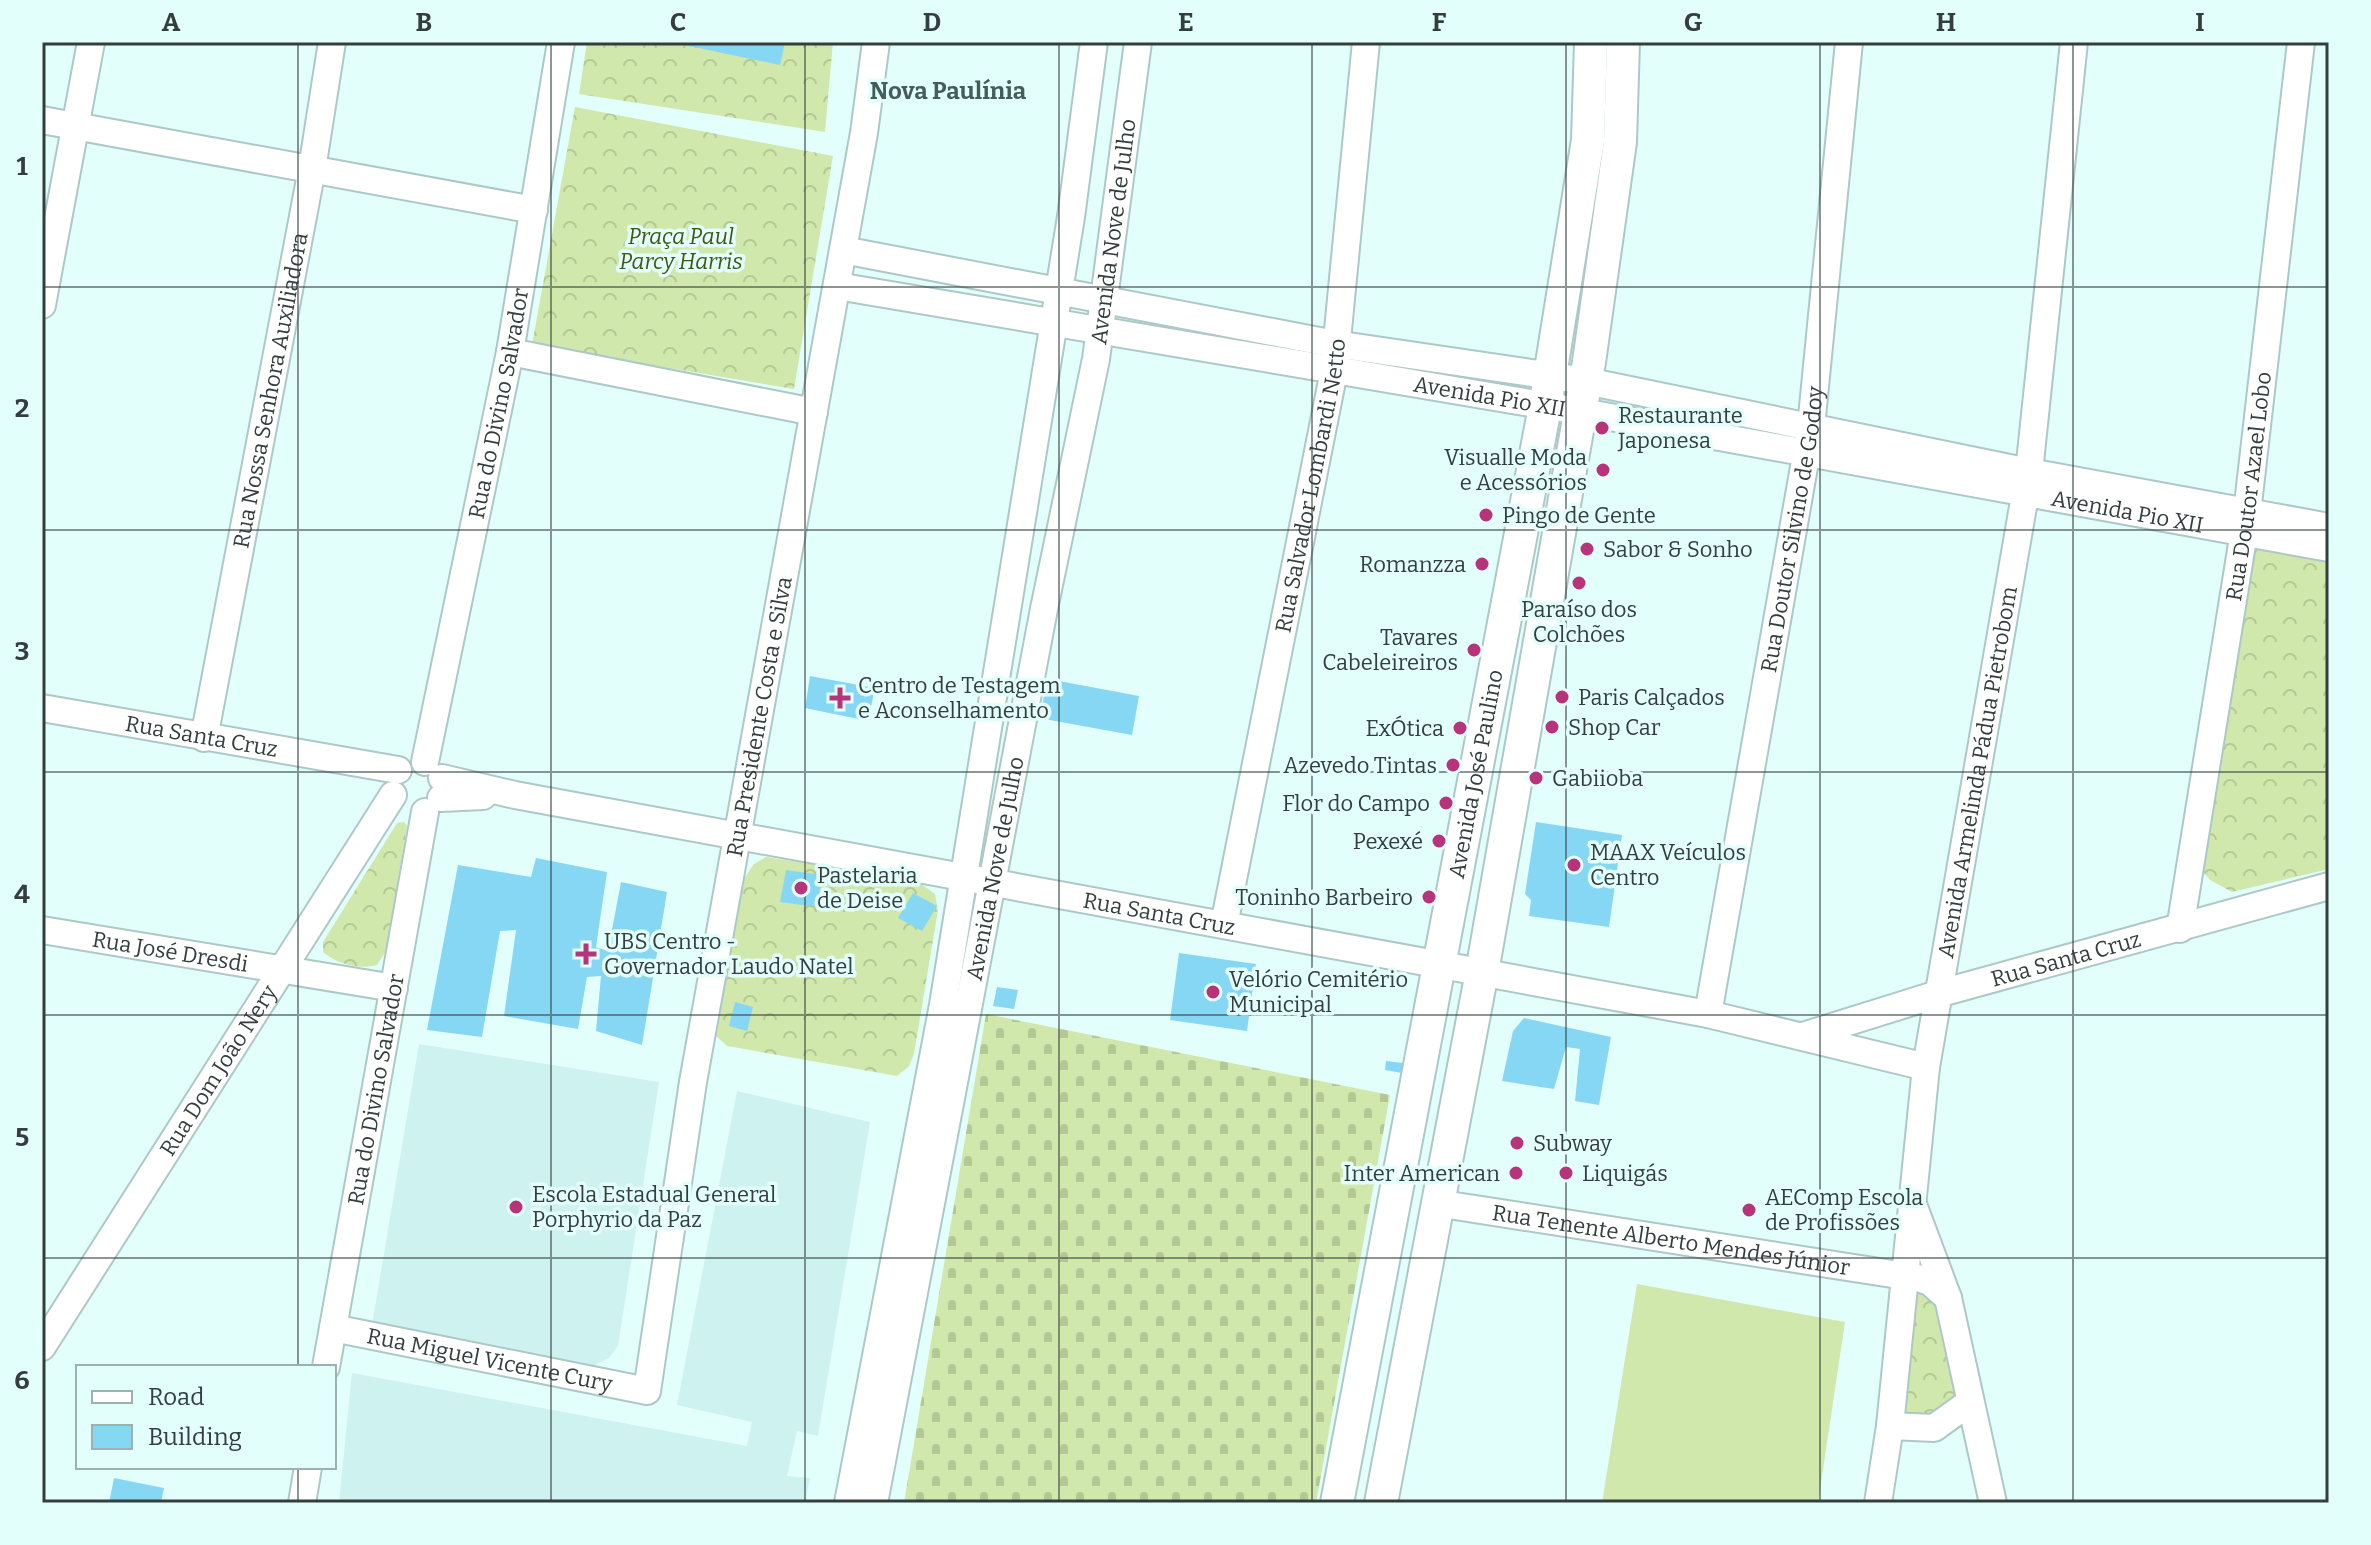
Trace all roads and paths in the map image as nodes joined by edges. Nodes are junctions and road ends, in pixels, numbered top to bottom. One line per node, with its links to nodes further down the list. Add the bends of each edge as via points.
1 (91, 42): 14 (street)
2 (332, 42): 15 (street, Rua Nossa Senhora Auxiliadora)
3 (561, 42): 16 (street, Rua do Divino Salvador)
4 (876, 42): 17 (street, Rua Presidente Costa e Silva)
5 (1094, 42): 19 (street, Avenida Nove de Julho)
6 (1138, 42): 20 (street, Avenida Nove de Julho)
7 (1366, 42): 24 (street, Rua Salvador Lombardi Netto)
8 (1591, 42): 28 (main road, Avenida José Paulino, via 1588,140)
9 (1623, 42): 30 (main road, Avenida José Paulino, via 1620,142)
10 (1849, 42): 33 (street, Rua Doutor Silvino de Godoy)
11 (2074, 42): 35 (street, Avenida Armelinda Pádua Pietrobom)
12 (2301, 42): 36 (street, Rua Doutor Azael Lobo)
13 (42, 120): 14 (street)
14 (76, 126): 15 (street); 21 (street)
15 (312, 169): 16 (street); 40 (street, Rua Nossa Senhora Auxiliadora)
16 (534, 210): 25 (street, Rua do Divino Salvador)
17 (843, 250): 18 (street, Rua Presidente Costa e Silva); 19 (street, Avenida Pio XII)
18 (837, 286): 22 (street, Avenida Pio XII); 32 (street, Rua Presidente Costa e Silva)
19 (1058, 293): 20 (street, Avenida Pio XII); 22 (street, Avenida Nove de Julho)
20 (1105, 301): 23 (street, Avenida Nove de Julho); 24 (street, Avenida Pio XII)
21 (42, 305)
22 (1054, 321): 23 (street, Avenida Pio XII); 44 (street, Avenida Nove de Julho)
23 (1100, 327): 27 (street, Avenida Pio XII); 45 (street, Avenida Nove de Julho)
24 (1335, 344): 26 (street, Avenida Pio XII); 27 (street, Rua Salvador Lombardi Netto)
25 (510, 352): 32 (street); 42 (street, Rua do Divino Salvador)
26 (1464, 363): 28 (street, Avenida Pio XII); 29 (street)
27 (1334, 371): 29 (street, Avenida Pio XII); 47 (street, Rua Salvador Lombardi Netto)
28 (1550, 376): 30 (street, Avenida Pio XII); 31 (main road, Avenida José Paulino)
29 (1460, 391): 31 (street, Avenida Pio XII)
30 (1583, 396): 31 (street, Avenida Pio XII); 33 (street, Avenida Pio XII); 34 (street, Avenida Pio XII); 52 (main road, Avenida José Paulino)
31 (1545, 407): 50 (main road, Avenida José Paulino)
32 (814, 412): 43 (street, Rua Presidente Costa e Silva)
33 (1811, 427): 34 (street, Rua Doutor Silvino de Godoy); 35 (street, Avenida Pio XII)
34 (1806, 454): 35 (street, Avenida Pio XII); 55 (street, Rua Doutor Silvino de Godoy)
35 (2027, 483): 36 (street, Avenida Pio XII); 54 (street, Avenida Armelinda Pádua Pietrobom)
36 (2245, 524): 37 (street, Avenida Pio XII); 38 (street, Avenida Pio XII); 48 (street, Rua Doutor Azael Lobo)
37 (2329, 527)
38 (2329, 548)
39 (42, 708): 40 (street, Rua Santa Cruz)
40 (204, 738): 41 (street, Rua Santa Cruz, via 363,766)
41 (394, 784): 42 (street, Rua Santa Cruz, via 413,762); 42 (street, Rua Santa Cruz, via 409,812); 51 (street, Rua Dom João Nery)
42 (433, 788): 43 (street, Rua Santa Cruz, via 515,795); 53 (street, Rua do Divino Salvador)
43 (737, 836): 44 (street, Rua Santa Cruz); 65 (street, Rua Presidente Costa e Silva, via 693,1082)
44 (961, 877): 45 (street, Rua Santa Cruz); 67 (street, Avenida Nove de Julho)
45 (992, 882): 47 (street, Rua Santa Cruz); 67 (street, Avenida Nove de Julho)
46 (2329, 886): 48 (street, Rua Santa Cruz)
47 (1224, 925): 50 (street, Rua Santa Cruz)
48 (2180, 929): 54 (street, Rua Santa Cruz)
49 (42, 930): 51 (street, Rua José Dresdi)
50 (1440, 965): 52 (street, Rua Santa Cruz); 73 (main road, Avenida José Paulino)
51 (279, 972): 53 (street, Rua José Dresdi); 63 (street, Rua Dom João Nery)
52 (1482, 972): 55 (street, Rua Santa Cruz); 59 (main road, Avenida José Paulino)
53 (394, 988): 62 (street, Rua do Divino Salvador)
54 (1941, 993): 56 (street, Rua Santa Cruz); 57 (street, Avenida Armelinda Pádua Pietrobom)
55 (1708, 1014): 56 (street, Rua Santa Cruz)
56 (1803, 1036): 57 (street, Rua Santa Cruz)
57 (1926, 1067): 58 (street, Avenida Armelinda Pádua Pietrobom)
58 (1911, 1196): 60 (street, Avenida Armelinda Pádua Pietrobom); 61 (street)
59 (1436, 1203): 60 (street, Rua Tenente Alberto Mendes Júnior); 74 (main road, Avenida José Paulino)
60 (1905, 1276): 61 (street, Rua Tenente Alberto Mendes Júnior, via 1930,1282); 68 (street, Avenida Armelinda Pádua Pietrobom)
61 (1948, 1298): 66 (street)
62 (333, 1328): 64 (street, Rua do Divino Salvador); 65 (street, Rua Miguel Vicente Cury)
63 (43, 1343)
64 (326, 1365)
65 (647, 1391)
66 (1970, 1402): 68 (street, via 1934,1428); 76 (street)
67 (879, 1408): 71 (street, Avenida Nove de Julho); 72 (street, Avenida Nove de Julho)
68 (1890, 1426): 75 (street, Avenida Armelinda Pádua Pietrobom)
69 (308, 1469): 70 (street)
70 (302, 1503)
71 (848, 1503)
72 (874, 1503)
73 (1337, 1503)
74 (1381, 1503)
75 (1878, 1503)
76 (1993, 1503)

